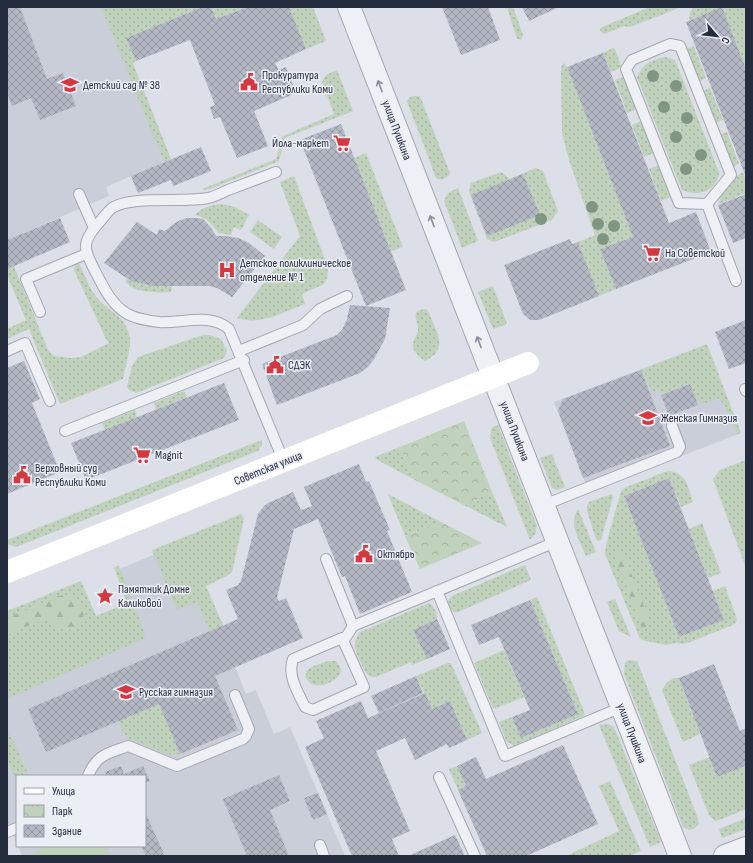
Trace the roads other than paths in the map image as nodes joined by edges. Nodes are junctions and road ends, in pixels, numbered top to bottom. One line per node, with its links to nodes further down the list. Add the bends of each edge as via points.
1 (349, 7): 14 (street, улица Пушкина, one-way to 1)
2 (276, 172): 5 (lane, via 208,198 121,204 109,211)
3 (79, 194): 5 (lane)
4 (707, 204): 4 (lane, via 731,176 680,46 670,44 632,60 626,69 679,203); 7 (lane)
5 (94, 228): 6 (lane, via 88,238)
6 (86, 254): 9 (lane, via 26,279); 11 (lane, via 115,304 131,316 159,322 206,320 222,323 229,329)
7 (736, 281)
8 (347, 296): 11 (lane, via 320,309 303,325)
9 (40, 312)
10 (7, 351): 15 (lane, via 25,343)
11 (239, 351): 12 (lane)
12 (244, 360): 17 (lane); 18 (lane)
13 (528, 363): 14 (main road, Советская улица)
14 (494, 378): 18 (main road, Советская улица); 19 (street, улица Пушкина)
15 (50, 402)
16 (672, 426): 19 (lane, via 680,447 677,452)
17 (65, 431)
18 (284, 462): 22 (main road, Советская улица)
19 (544, 506): 20 (street, улица Пушкина)
20 (558, 541): 23 (lane); 27 (street, улица Пушкина)
21 (326, 559): 24 (lane)
22 (7, 572)
23 (437, 591): 24 (lane); 27 (lane, via 505,756)
24 (353, 626): 25 (lane, via 346,637)
25 (342, 638): 25 (lane, via 292,659 290,666 294,684 305,707 313,710 364,687)
26 (235, 695): 28 (lane, via 249,729 243,738 177,766 128,746 99,758)
27 (622, 707): 34 (street, улица Пушкина)
28 (88, 775)
29 (439, 777): 33 (lane)
30 (320, 845): 32 (lane)
31 (746, 848): 35 (street)
32 (324, 856)
33 (475, 856)
34 (680, 856)
35 (726, 856)

